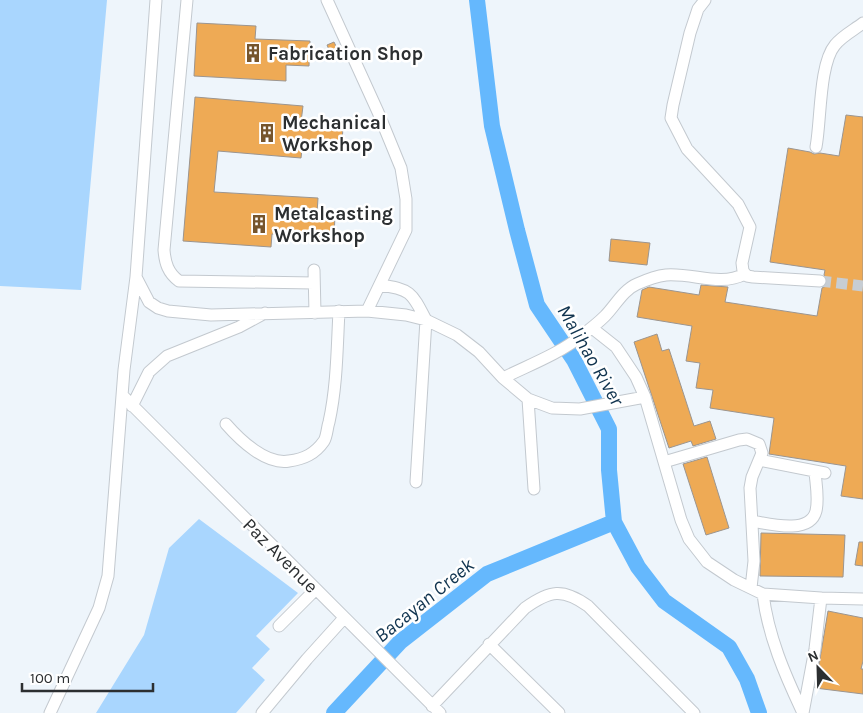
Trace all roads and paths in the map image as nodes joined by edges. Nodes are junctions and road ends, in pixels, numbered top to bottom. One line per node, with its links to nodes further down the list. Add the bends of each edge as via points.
1 (156, 0): 9 (street)
2 (187, 0): 11 (street, via 164,250 170,272 179,282)
3 (327, 0): 12 (street, via 401,168 406,230)
4 (705, 0): 8 (street, via 698,9 690,33 671,118 687,149 738,204 750,227 742,263)
5 (863, 23): 6 (street, via 836,44 829,55)
6 (816, 147)
7 (314, 270): 11 (street)
8 (745, 274): 10 (street); 18 (street, via 734,280 666,275 646,280 633,286)
9 (136, 277): 14 (street, via 150,302 168,311 211,315); 20 (street)
10 (820, 281)
11 (314, 283): 16 (street)
12 (380, 285): 13 (street); 17 (street, via 396,287 414,297)
13 (367, 311): 15 (street); 17 (street)
14 (267, 312): 16 (street); 23 (street, via 167,356 149,372)
15 (339, 312): 16 (street); 24 (street, via 333,404 325,439 314,452 302,460 280,463 256,451)
16 (314, 313)
17 (426, 320): 19 (street, via 457,335 480,352); 27 (street)
18 (592, 328): 19 (street, via 553,354); 21 (street, via 616,347)
19 (504, 378): 22 (street)
20 (123, 396): 23 (street, Paz Avenue); 39 (street, via 111,556 105,590)
21 (645, 397): 22 (street, via 580,409 552,408); 26 (street)
22 (528, 398): 28 (street)
23 (132, 406): 31 (street, Paz Avenue)
24 (226, 424)
25 (759, 460): 26 (street, via 762,453 759,444 747,439); 29 (street, via 750,488); 29 (street, via 820,473 816,512 798,526 784,527)
26 (664, 462): 30 (street, via 681,520 697,551 707,562)
27 (416, 482)
28 (534, 488)
29 (752, 521): 30 (street, via 754,561)
30 (751, 588): 32 (street)
31 (316, 589): 35 (street, Paz Avenue); 36 (street)
32 (763, 594): 33 (street); 43 (street, via 765,614 784,674)
33 (821, 598): 34 (street); 43 (street)
34 (863, 599)
35 (344, 618): 38 (street, Paz Avenue); 40 (street)
36 (278, 626)
37 (489, 644): 38 (street); 41 (street); 42 (street, via 538,599 551,594 569,594 588,606)
38 (436, 709)
39 (50, 713)
40 (262, 713)
41 (559, 713)
42 (694, 713)
43 (803, 713)

